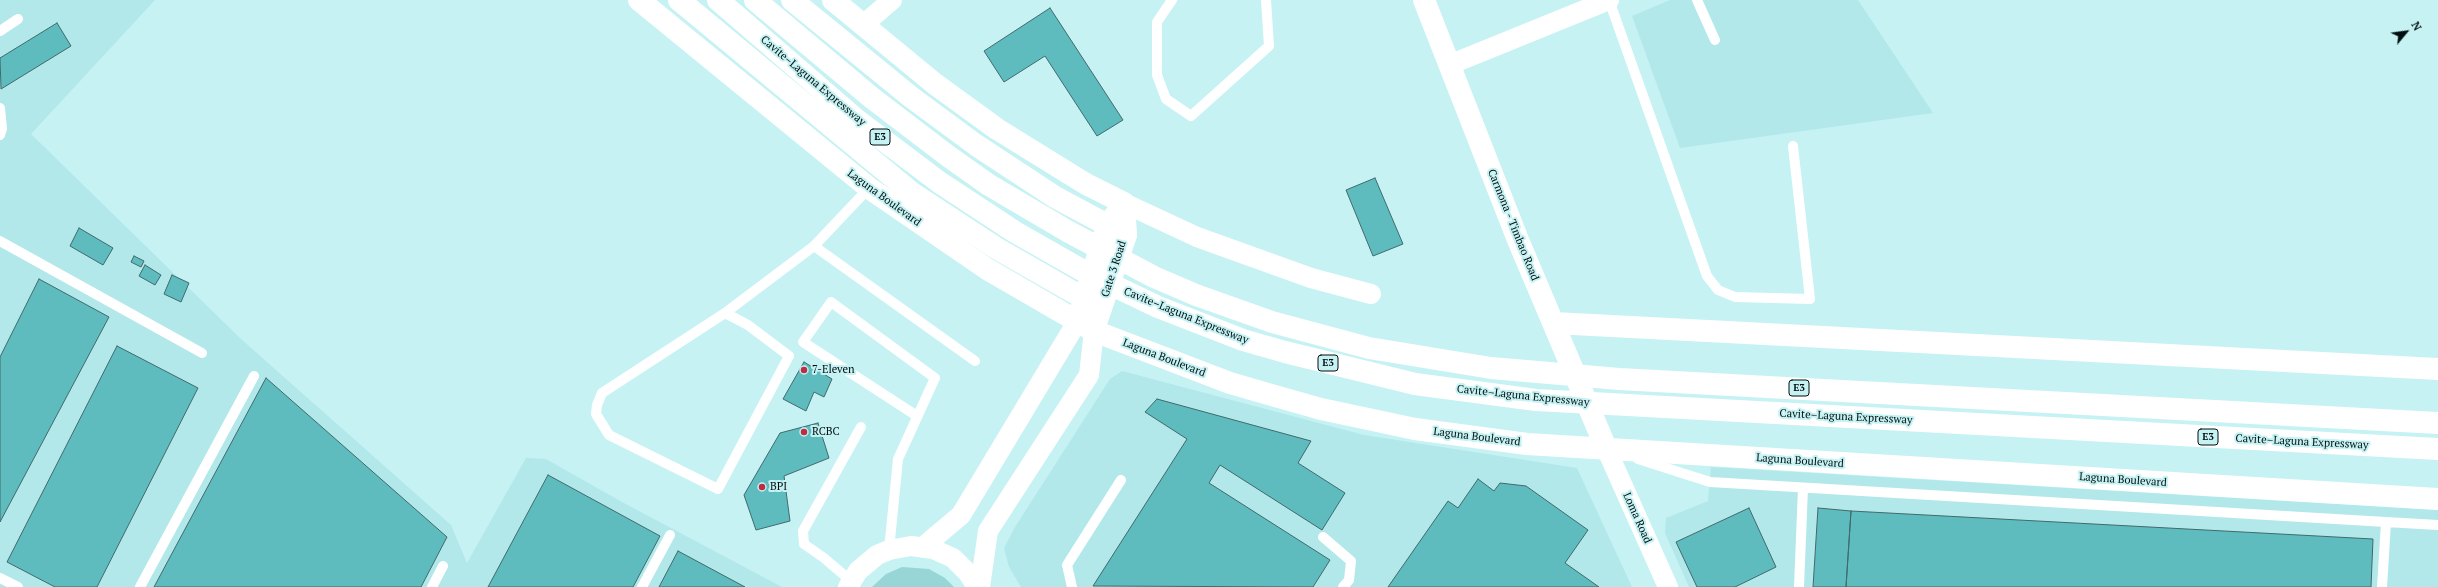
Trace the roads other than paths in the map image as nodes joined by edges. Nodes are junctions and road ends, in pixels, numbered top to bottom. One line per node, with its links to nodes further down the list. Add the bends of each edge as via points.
1 (639, 0): 21 (main road, Laguna Boulevard)
2 (679, 0): 27 (main road, via 912,193 990,245)
3 (718, 0): 39 (main road, Cavite–Laguna Expressway / E3, via 857,120 976,208 1055,256 1158,307 1243,340 1292,354 1376,375 1457,390 1536,400)
4 (754, 0): 36 (main road, E3, via 872,98 948,156 989,185 1068,232 1196,295 1297,329 1369,348 1525,372 1619,379)
5 (792, 0): 23 (main road, via 911,97 976,145 1055,197)
6 (833, 0): 14 (main road)
7 (892, 0): 14 (street)
8 (1172, 0): 9 (lane, via 1156,22 1157,75 1166,99 1191,116 1269,46)
9 (1266, 0)
10 (1424, 0): 17 (main road, Carmona - Timbao Road)
11 (1609, 0): 17 (street); 20 (lane, via 1707,276 1718,290 1735,297 1810,300)
12 (1697, 0): 16 (lane)
13 (18, 19): 15 (lane)
14 (863, 25): 22 (main road, via 935,84 997,129 1086,184)
15 (0, 31)
16 (1715, 40)
17 (1449, 65): 29 (main road, Carmona - Timbao Road, via 1518,240)
18 (0, 108): 19 (lane)
19 (0, 135)
20 (1793, 146)
21 (869, 188): 25 (lane); 30 (main road, Laguna Boulevard, via 961,253)
22 (1124, 203): 23 (main road, Gate 3 Road); 26 (street, via 1217,244 1311,278)
23 (1117, 230): 27 (main road, Gate 3 Road)
24 (0, 241): 31 (lane)
25 (814, 246): 28 (lane); 32 (lane)
26 (1371, 294)
27 (1093, 303): 30 (main road, Gate 3 Road)
28 (725, 313): 28 (lane, via 602,393 596,414 609,435 718,489 789,356 748,325)
29 (1554, 323): 33 (main road); 38 (main road, Carmona - Timbao Road)
30 (1086, 326): 38 (main road, Laguna Boulevard, via 1230,383 1328,411 1486,440); 47 (street, Gate 3 Road, via 960,515); 56 (street, Gate 3 Road, via 1089,375 988,531)
31 (202, 353)
32 (975, 361)
33 (2438, 369)
34 (254, 376): 53 (lane)
35 (917, 416): 35 (lane, via 935,378 831,302 803,342); 48 (lane, via 898,459)
36 (2438, 423)
37 (861, 427): 51 (lane, via 803,531 804,544 824,558)
38 (1606, 448): 41 (lane, via 1710,482); 42 (main road, Laguna Boulevard); 59 (street, Loma Road)
39 (2438, 449)
40 (1121, 480): 57 (lane, via 1067,565)
41 (1802, 488): 43 (lane); 60 (lane)
42 (2438, 498)
43 (2386, 522): 44 (lane); 61 (lane)
44 (2438, 525)
45 (670, 535): 55 (lane)
46 (1323, 537): 58 (lane, via 1351,561 1349,580)
47 (923, 547): 48 (street, via 906,546); 56 (street, via 943,553 957,562)
48 (889, 550): 51 (street, via 867,562)
49 (443, 566): 54 (lane)
50 (0, 578): 52 (lane)
51 (849, 584)
52 (14, 586)
53 (140, 587)
54 (432, 587)
55 (642, 587)
56 (978, 587)
57 (1072, 587)
58 (1343, 587)
59 (1668, 587)
60 (1799, 587)
61 (2382, 587)

